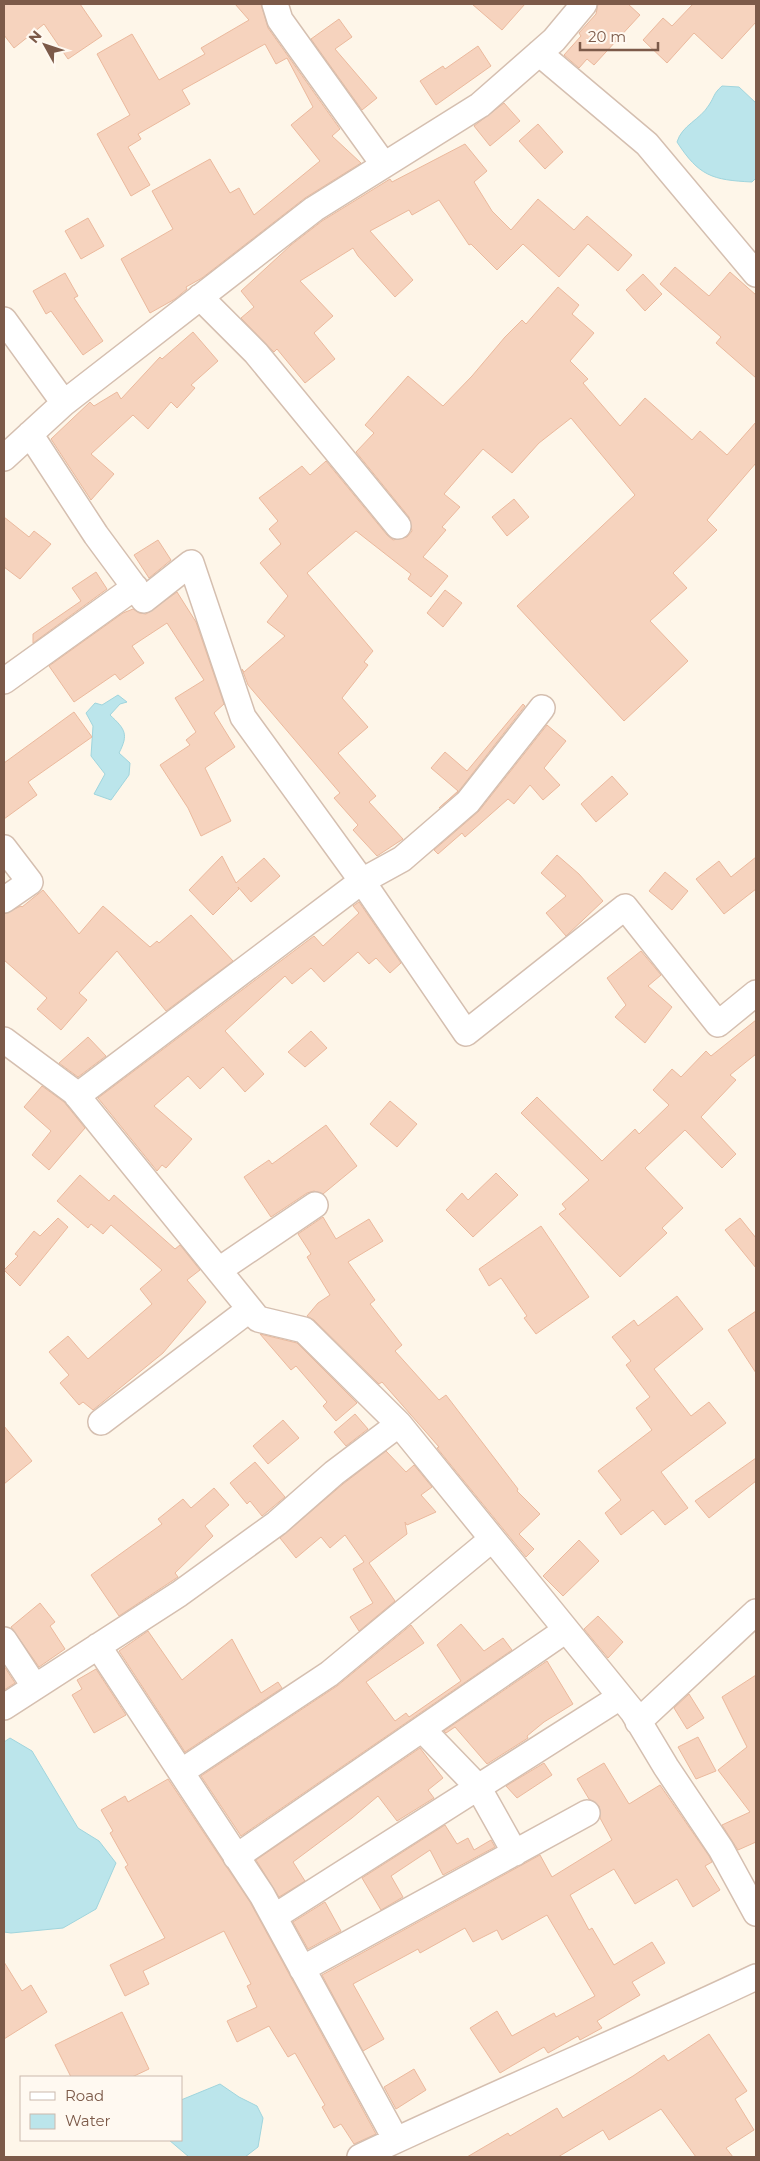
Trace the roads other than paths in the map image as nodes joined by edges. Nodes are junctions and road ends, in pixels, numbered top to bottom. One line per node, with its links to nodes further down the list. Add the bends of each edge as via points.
1 (275, 4): 4 (street, via 280,20)
2 (584, 4): 3 (street)
3 (539, 53): 4 (street, via 480,105); 5 (street, via 647,144)
4 (384, 165): 6 (street, via 314,210)
5 (756, 274)
6 (200, 297): 8 (street); 11 (street, via 256,353)
7 (4, 320): 8 (street)
8 (64, 403): 9 (street)
9 (30, 434): 10 (street); 12 (street, via 96,535)
10 (4, 458)
11 (398, 526)
12 (135, 587): 13 (street); 16 (street, via 144,600 191,563 243,717)
13 (4, 681)
14 (542, 708): 16 (street, via 468,802 402,859)
15 (4, 848): 17 (street, via 30,882)
16 (362, 881): 18 (street, via 466,1033 625,907 718,1024); 20 (street)
17 (4, 900)
18 (756, 993)
19 (4, 1040): 20 (street)
20 (77, 1096): 22 (street)
21 (315, 1205): 22 (street)
22 (219, 1270): 23 (street)
23 (250, 1309): 24 (street); 25 (street, via 258,1319 304,1330)
24 (101, 1422)
25 (399, 1424): 26 (street); 30 (street, via 334,1472 277,1523 179,1594)
26 (492, 1540): 28 (street); 36 (street, via 329,1674)
27 (756, 1612): 34 (street)
28 (566, 1630): 32 (street); 35 (street)
29 (4, 1640): 31 (street)
30 (98, 1646): 31 (street); 36 (street)
31 (35, 1687): 33 (street)
32 (620, 1697): 34 (street); 37 (street)
33 (4, 1707)
34 (638, 1722): 41 (street, via 721,1848)
35 (422, 1729): 37 (street); 40 (street)
36 (181, 1772): 40 (street)
37 (478, 1788): 39 (street); 42 (street)
38 (587, 1813): 39 (street)
39 (515, 1852): 43 (street)
40 (236, 1857): 42 (street)
41 (756, 1912)
42 (274, 1918): 43 (street)
43 (302, 1969): 45 (street)
44 (756, 1977): 45 (street)
45 (396, 2140): 46 (street)
46 (360, 2157)

